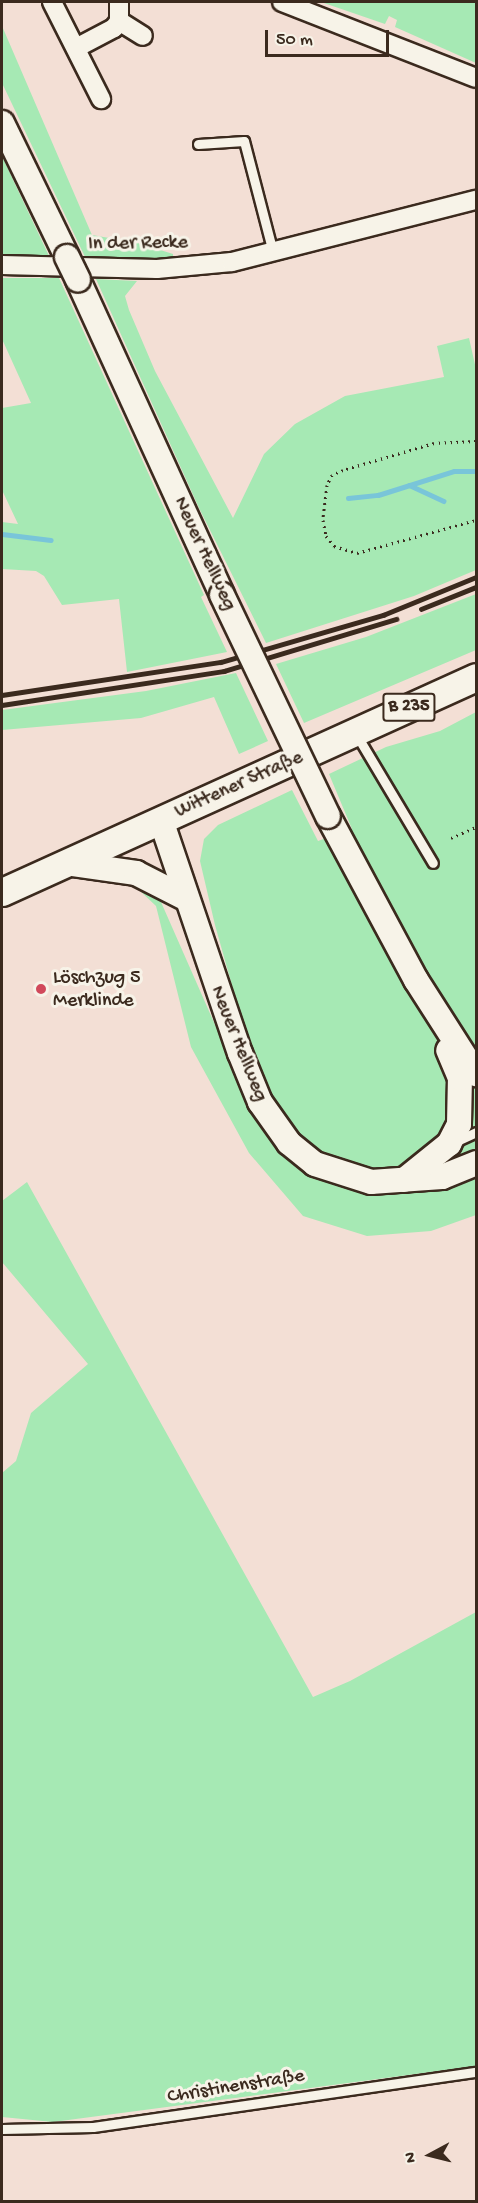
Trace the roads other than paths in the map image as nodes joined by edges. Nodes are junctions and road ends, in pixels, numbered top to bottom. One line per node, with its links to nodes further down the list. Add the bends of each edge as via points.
1 (52, 2): 6 (street)
2 (119, 2): 4 (street)
3 (282, 2): 7 (street)
4 (119, 21): 5 (street); 6 (street, via 114,28)
5 (143, 36)
6 (76, 48): 8 (street)
7 (477, 78)
8 (101, 99)
9 (2, 123): 21 (main road, Neuer Hellweg, bridge, via 328,816)
10 (198, 144): 12 (lane, via 244,141)
11 (477, 200): 12 (street, In der Recke)
12 (273, 255): 13 (street, In der Recke, via 157,268)
13 (2, 265)
14 (477, 676): 15 (main road, Wittener Straße / B 235)
15 (355, 732): 16 (main road, Wittener Straße / B 235); 18 (lane)
16 (161, 820): 17 (main road, Wittener Straße / B 235); 20 (main road, Neuer Hellweg)
17 (66, 863): 19 (main road, Wittener Straße / B 235); 20 (main road, via 136,873)
18 (433, 863)
19 (2, 892)
20 (184, 898): 26 (main road, Neuer Hellweg, via 240,1053 273,1124 315,1164 371,1182)
21 (416, 980): 22 (main road, Neuer Hellweg); 24 (main road, Neuer Hellweg, via 460,1078 459,1124)
22 (477, 1074)
23 (477, 1132): 24 (lane)
24 (449, 1144): 26 (main road)
25 (477, 1164): 26 (main road, Neuer Hellweg, via 442,1177)
26 (403, 1180)
27 (477, 2072): 28 (lane, Christinenstraße, via 350,2087 93,2127)
28 (2, 2129)

